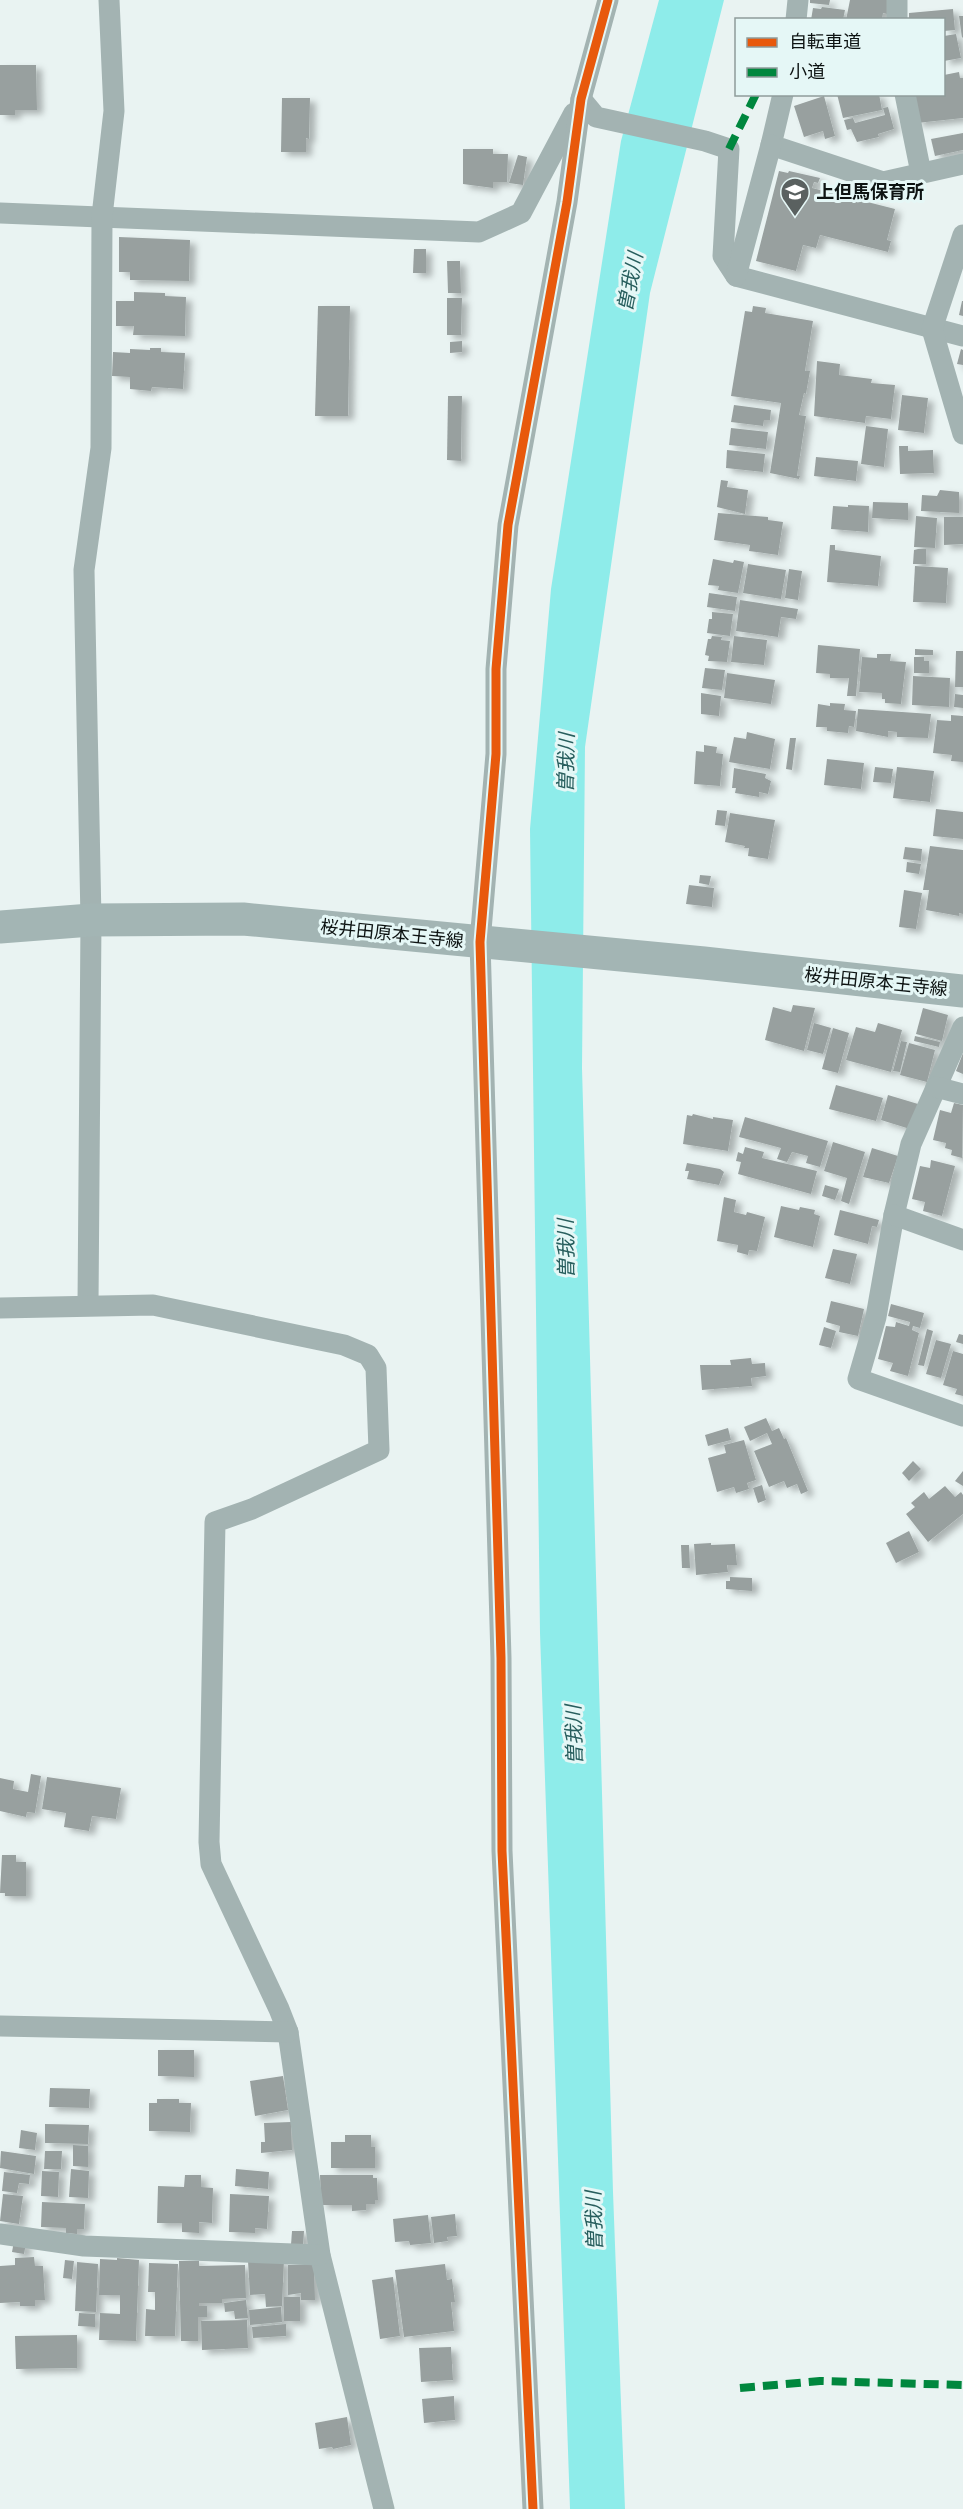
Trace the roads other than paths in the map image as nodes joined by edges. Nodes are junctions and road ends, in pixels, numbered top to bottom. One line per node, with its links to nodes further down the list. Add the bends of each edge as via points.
1 (109, 0): 14 (street, via 114,111)
2 (608, 0): 9 (street)
3 (798, 0): 5 (street)
4 (897, 0): 6 (street)
5 (796, 18)
6 (897, 18)
7 (783, 96): 10 (street)
8 (905, 96): 12 (street)
9 (581, 99): 14 (street, via 521,213 479,232); 16 (street, via 596,117 729,149 723,256); 22 (street, via 567,202 508,525 496,669 496,754)
10 (771, 145): 12 (street, via 883,182); 16 (street)
11 (963, 164): 12 (street)
12 (921, 173)
13 (0, 213): 14 (street)
14 (102, 216): 20 (street, via 101,448 84,570)
15 (963, 235): 17 (street)
16 (736, 276): 17 (street)
17 (932, 329): 18 (street); 19 (street)
18 (963, 336)
19 (963, 435)
20 (91, 920): 21 (main road, 桜井田原本王寺線); 22 (main road, 桜井田原本王寺線, via 243,919); 29 (street)
21 (0, 927)
22 (484, 943): 23 (main road, 桜井田原本王寺線); 37 (street, via 502,1851)
23 (963, 992)
24 (963, 1027): 25 (street)
25 (936, 1087): 26 (street); 27 (street, via 911,1144)
26 (963, 1094)
27 (894, 1215): 28 (street); 31 (street, via 876,1317 858,1379)
28 (963, 1240)
29 (88, 1305): 30 (street); 33 (street, via 153,1305 319,1339 368,1355 376,1368 379,1449 252,1509 215,1522 211,1864)
30 (0, 1308)
31 (963, 1416)
32 (0, 2025): 33 (street)
33 (288, 2032): 35 (street)
34 (0, 2234): 35 (street, via 84,2246)
35 (320, 2255): 36 (street)
36 (384, 2509)
37 (533, 2509)

